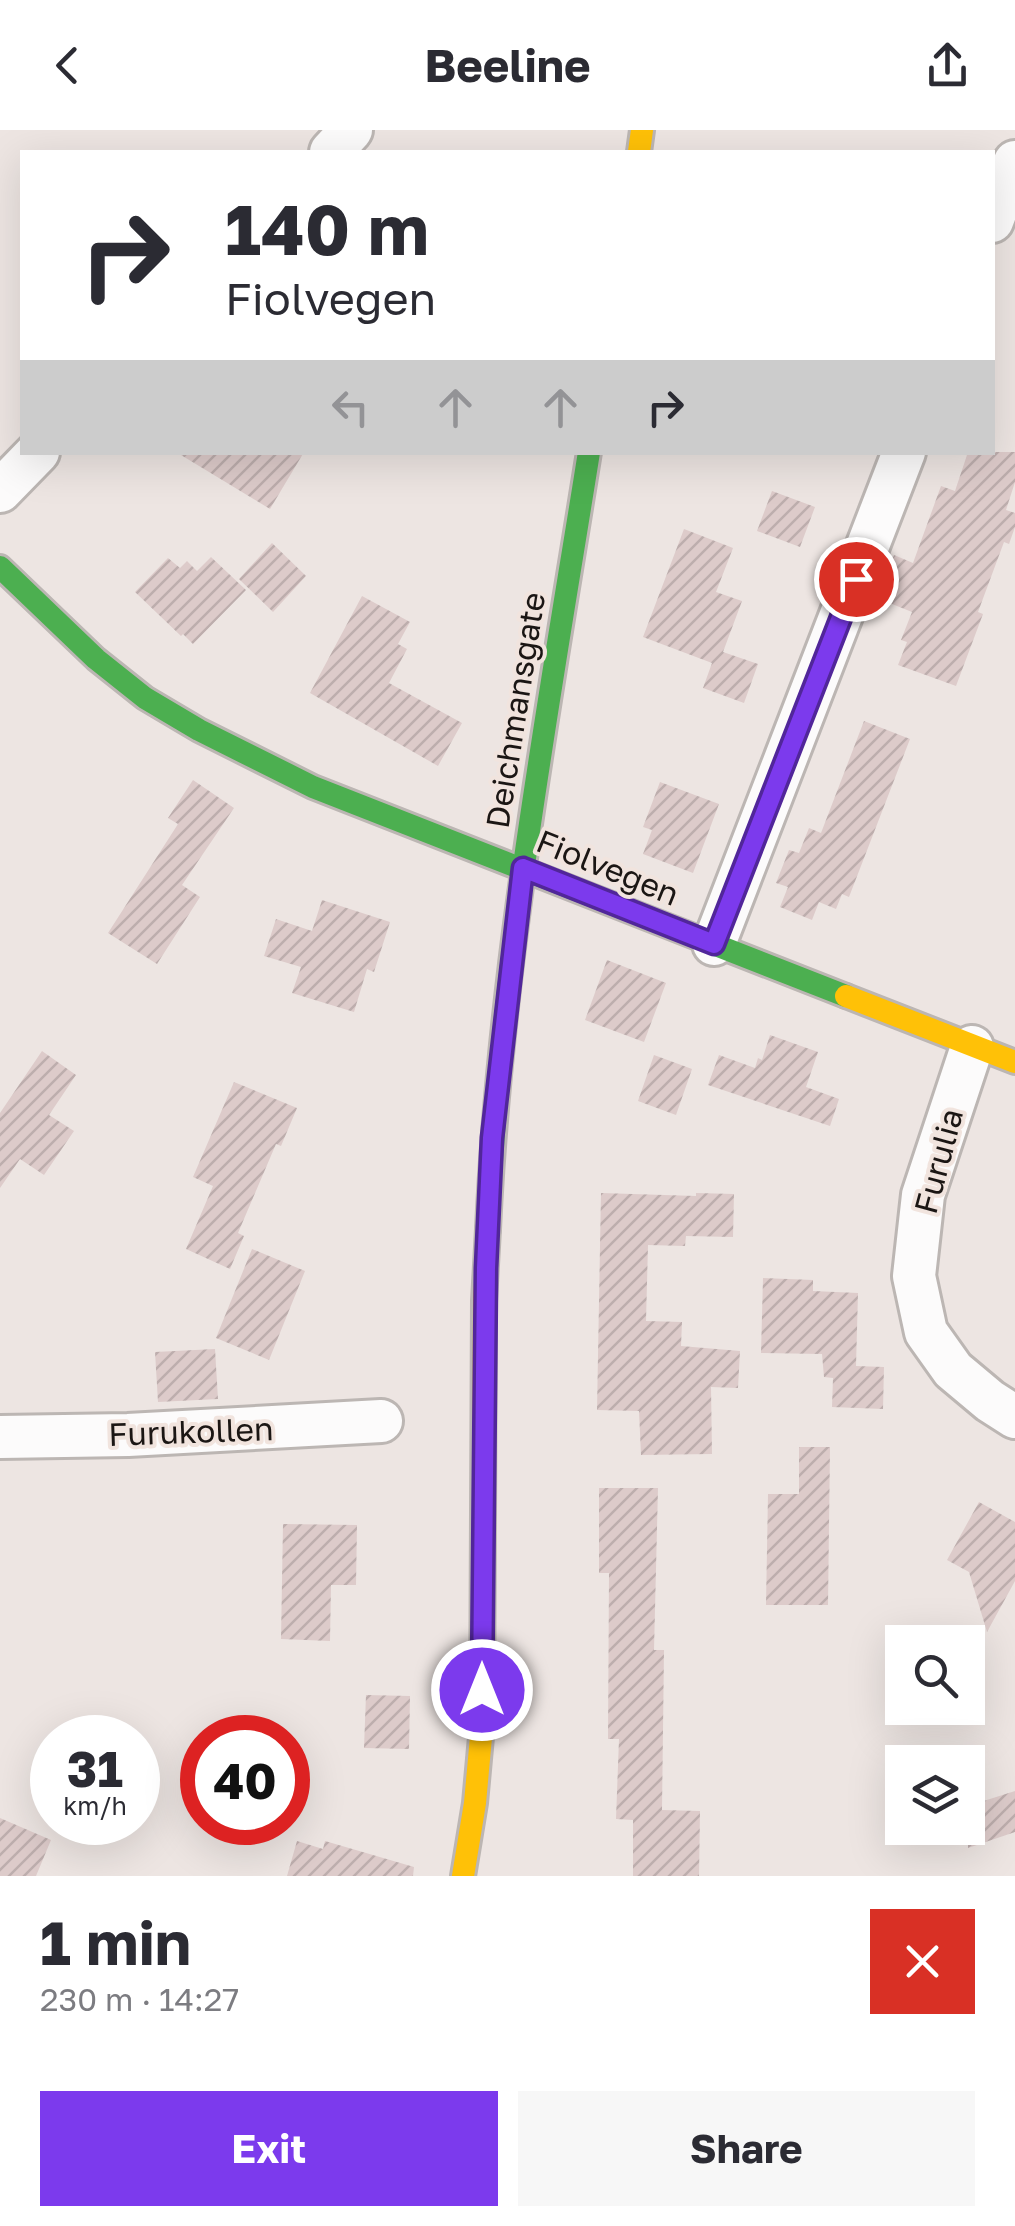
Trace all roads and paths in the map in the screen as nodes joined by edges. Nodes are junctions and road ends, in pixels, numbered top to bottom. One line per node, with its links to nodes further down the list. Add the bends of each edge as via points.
1 (351, 130): 2 (street)
2 (334, 150)
3 (1015, 162): 4 (street)
4 (995, 213)
5 (35, 455): 8 (street)
6 (589, 455): 10 (street, Deichmansgate)
7 (903, 455): 11 (street)
8 (0, 491)
9 (0, 567): 10 (street, Fiolvegen, via 96,659 198,730 313,787)
10 (523, 868): 11 (street, Fiolvegen); 17 (street, Deichmansgate, via 492,1138 484,1301 482,1726)
11 (714, 944): 12 (street, Fiolvegen)
12 (972, 1047): 13 (street, Fiolvegen); 14 (street, Furulia, via 924,1195 914,1276 926,1332 954,1370)
13 (1015, 1062)
14 (1015, 1418)
15 (381, 1421): 16 (street, Furukollen)
16 (0, 1437)
17 (463, 1876)

